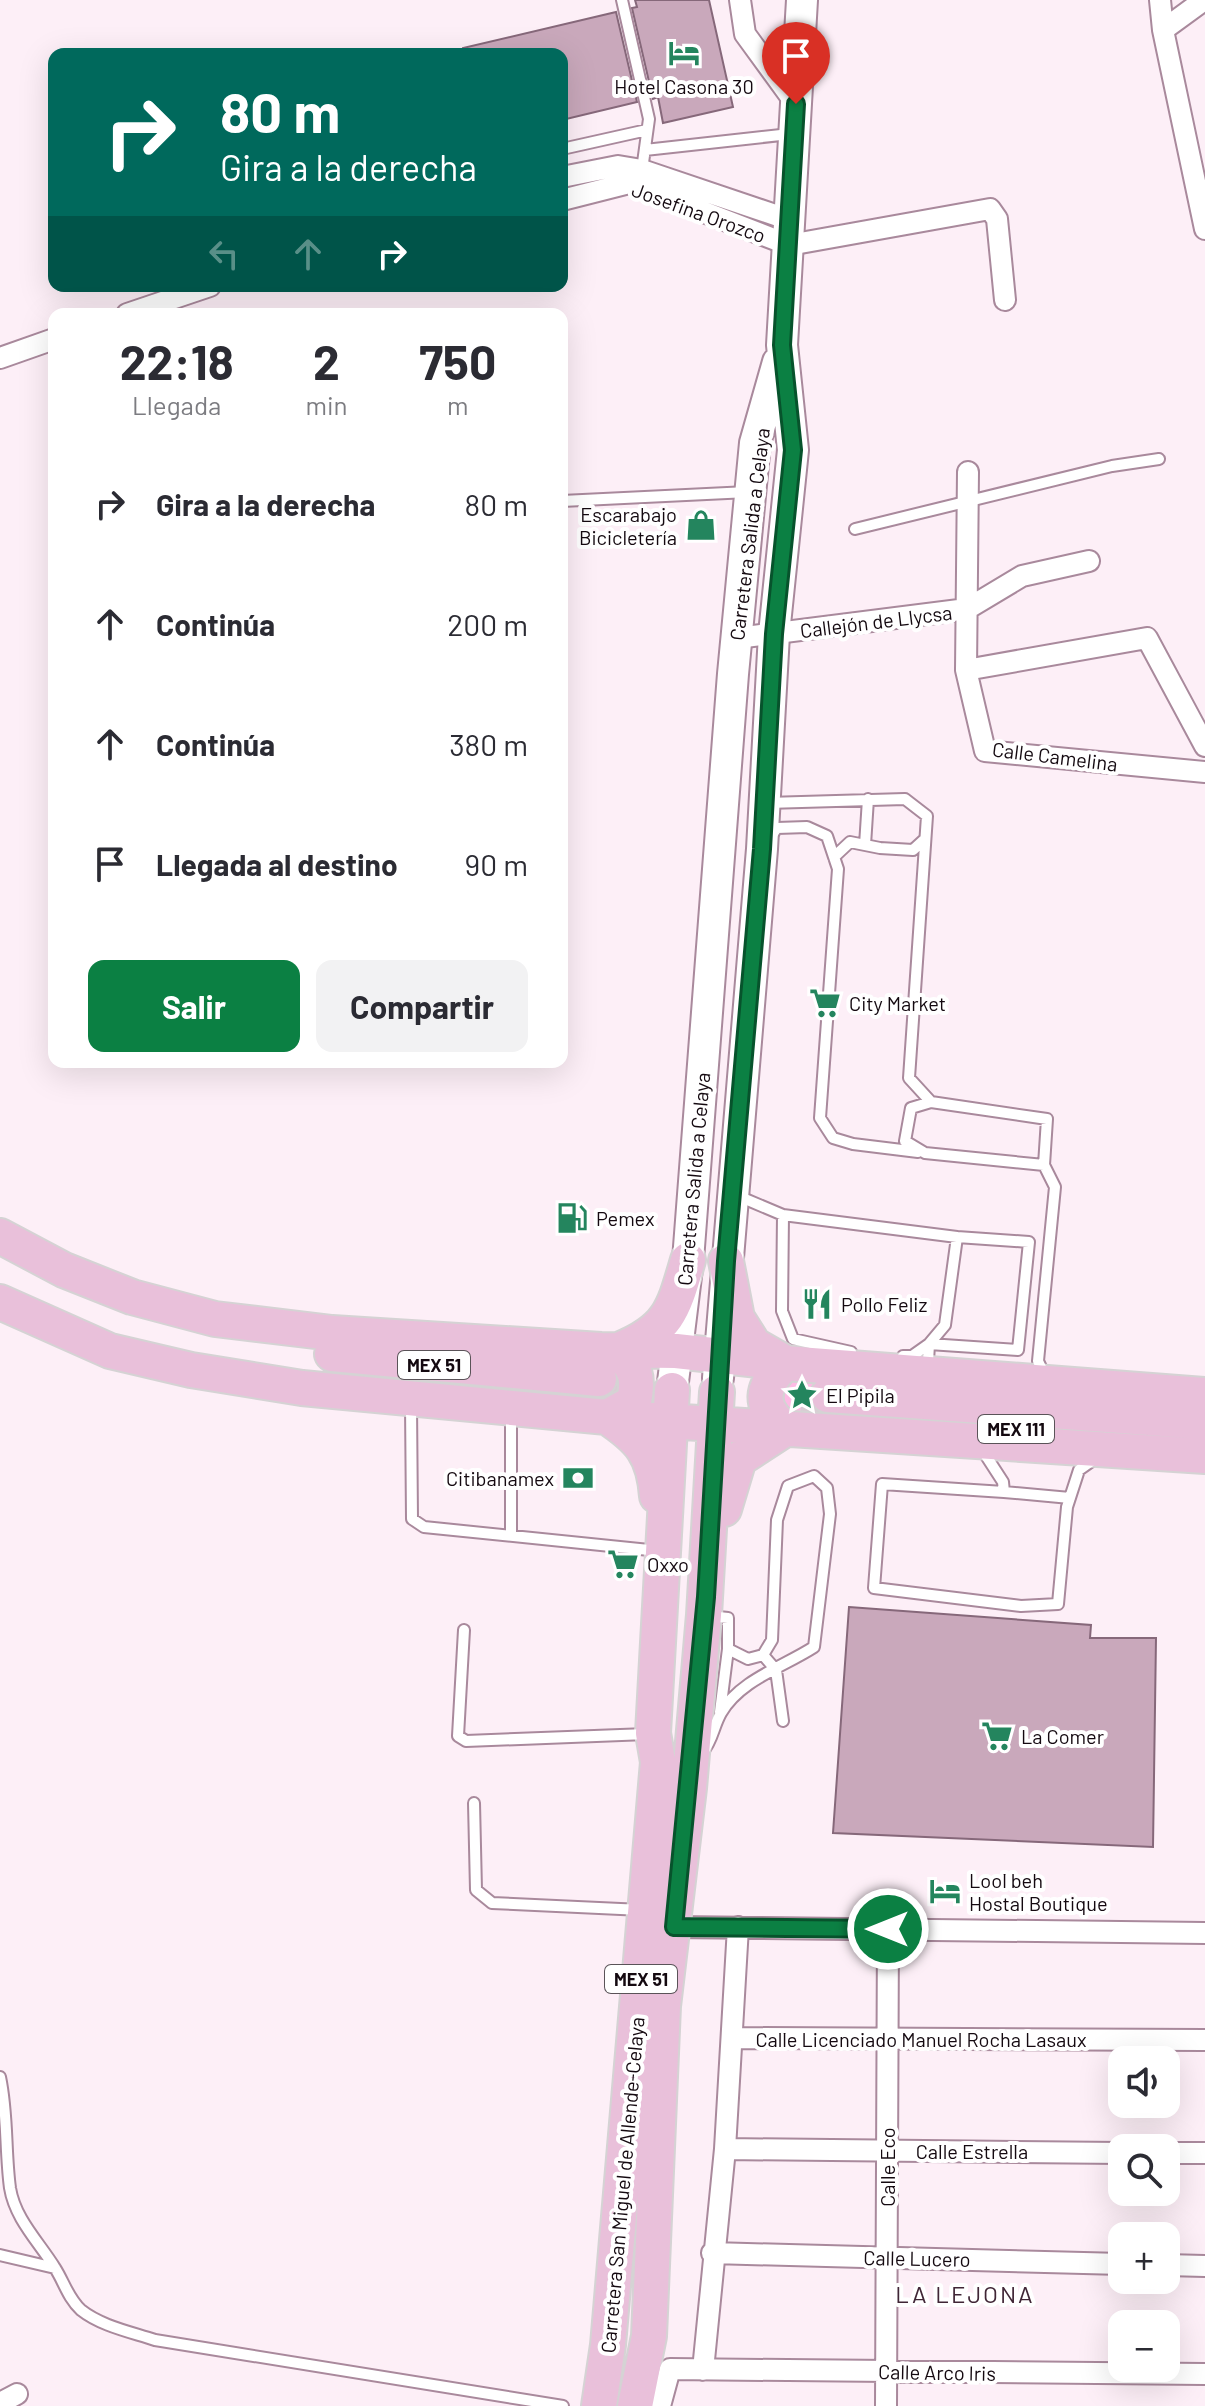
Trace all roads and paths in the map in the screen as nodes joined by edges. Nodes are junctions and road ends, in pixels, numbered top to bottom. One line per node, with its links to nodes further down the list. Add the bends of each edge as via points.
1 (622, 0): 8 (lane, via 649,119)
2 (740, 0): 7 (street, via 745,34)
3 (802, 0): 7 (main road, MEX 51)
4 (1160, 0): 6 (street)
5 (1204, 0): 6 (street)
6 (1163, 30): 13 (street)
7 (796, 118): 10 (lane); 14 (main road, MEX 51)
8 (647, 130): 9 (lane); 10 (lane)
9 (568, 148)
10 (639, 168): 11 (street, Josefina Orozco, via 618,166); 12 (street, Josefina Orozco); 14 (street, Josefina Orozco)
11 (568, 176)
12 (568, 198)
13 (1205, 229)
14 (790, 232): 16 (street, via 990,209 997,219); 19 (main road, MEX 51)
15 (192, 292): 17 (street)
16 (1005, 300)
17 (145, 308)
18 (48, 341): 20 (street)
19 (782, 345): 23 (main road, Carretera Salida a Celaya / MEX 51, via 755,443); 29 (main road, Carretera Salida a Celaya / MEX 51, via 793,450)
20 (0, 358)
21 (1159, 459): 25 (lane)
22 (968, 472): 25 (street)
23 (752, 492): 24 (lane); 30 (main road, Carretera Salida a Celaya / MEX 51)
24 (568, 501)
25 (970, 501): 26 (lane); 28 (street)
26 (855, 529)
27 (1089, 561): 28 (street, via 1022,576)
28 (967, 609): 29 (street, Callejón de Llycsa); 31 (street)
29 (774, 634): 30 (street, Callejón de Llycsa); 36 (main road, Carretera Salida a Celaya / MEX 51)
30 (737, 638): 35 (main road, Carretera Salida a Celaya / MEX 51)
31 (966, 670): 32 (street, via 1147,638); 33 (street, Calle Camelina, via 985,751)
32 (1205, 746)
33 (1205, 772)
34 (868, 799): 36 (lane); 37 (lane, via 905,799 927,816); 38 (lane)
35 (723, 802): 36 (main road); 49 (main road, Carretera Salida a Celaya / MEX 51)
36 (764, 803): 39 (main road, Carretera Salida a Celaya / MEX 51)
37 (925, 839): 38 (lane, via 913,850); 41 (lane, via 909,1078)
38 (865, 845): 40 (lane, via 850,842)
39 (762, 849): 40 (lane, via 777,828 807,827 827,836); 44 (main road, Carretera Salida a Celaya / MEX 51)
40 (834, 857): 42 (lane, via 838,869 820,1118 833,1138)
41 (931, 1102): 42 (lane, via 911,1108 905,1141); 43 (lane, via 1047,1119)
42 (925, 1153): 43 (lane)
43 (1044, 1165): 60 (lane, via 1055,1187 1038,1361)
44 (733, 1194): 45 (lane); 50 (main road, Carretera Salida a Celaya / MEX 51)
45 (783, 1215): 47 (lane); 55 (lane, via 782,1311 793,1339)
46 (0, 1236): 53 (main road, via 64,1270 132,1297 215,1319 332,1333)
47 (957, 1237): 58 (lane, via 945,1325); 58 (lane, via 1029,1242 1018,1350)
48 (0, 1258): 62 (main road, MEX 51, via 105,1306 182,1331 418,1364)
49 (688, 1260): 53 (main road, via 674,1309 662,1325); 54 (main road, Carretera Salida a Celaya / MEX 51)
50 (726, 1261): 56 (main road, Carretera Salida a Celaya / MEX 51); 59 (main road, via 737,1318 754,1345)
51 (0, 1286): 62 (main road, MEX 51, via 79,1323 158,1348 345,1377)
52 (0, 1302): 63 (main road, via 110,1351 191,1370)
53 (617, 1351): 54 (main road); 62 (main road, via 632,1364 638,1382 634,1402)
54 (676, 1351): 56 (main road); 64 (main road, Carretera Salida a Celaya / MEX 51)
55 (864, 1353)
56 (720, 1355): 59 (main road); 66 (main road, Carretera Salida a Celaya / MEX 51)
57 (896, 1355): 58 (lane)
58 (934, 1358): 59 (main road); 60 (main road)
59 (785, 1363): 68 (main road, via 769,1379 765,1399 770,1417)
60 (1047, 1382): 61 (main road)
61 (1205, 1395)
62 (601, 1397): 64 (main road); 65 (main road); 76 (main road, via 637,1437 655,1477)
63 (411, 1400): 65 (main road); 75 (lane, via 412,1519 424,1527)
64 (671, 1406): 66 (main road); 76 (main road, MEX 51)
65 (511, 1407): 75 (lane)
66 (716, 1408): 68 (main road); 77 (main road, MEX 51)
67 (1205, 1422): 69 (main road, MEX 111, via 827,1405)
68 (785, 1429): 70 (main road); 77 (main road, via 739,1459)
69 (1205, 1442)
70 (978, 1443): 71 (main road); 73 (lane)
71 (1108, 1449): 72 (main road); 74 (lane, via 1079,1470)
72 (1205, 1456)
73 (1004, 1492): 74 (lane); 74 (lane, via 882,1484 874,1588 1021,1606 1058,1604)
74 (1070, 1498)
75 (511, 1535): 76 (lane)
76 (661, 1551): 85 (main road, MEX 51)
77 (707, 1579): 78 (main road, MEX 51)
78 (704, 1615): 80 (lane, via 728,1618); 85 (main road, MEX 51)
79 (464, 1630): 85 (lane, via 458,1736 466,1741)
80 (728, 1649): 81 (lane, via 748,1659); 83 (lane)
81 (763, 1655): 82 (lane); 82 (lane, via 772,1640 777,1520 788,1486 814,1476 827,1488 830,1514 814,1647)
82 (776, 1670): 83 (lane, via 742,1688); 84 (lane)
83 (720, 1714): 85 (lane, via 712,1740)
84 (783, 1721)
85 (670, 1758): 87 (main road, MEX 51)
86 (474, 1803): 87 (lane, via 476,1890 492,1903)
87 (661, 1918): 88 (street); 111 (main road, Carretera San Miguel de Allende-Celaya / MEX 51); 112 (main road, MEX 51, via 663,2006 649,2336)
88 (738, 1927): 89 (street); 91 (street)
89 (888, 1929): 90 (street); 92 (street, Calle Eco)
90 (1205, 1933)
91 (733, 2038): 92 (street, Calle Licenciado Manuel Rocha Lasaux); 95 (street)
92 (887, 2039): 93 (street, Calle Licenciado Manuel Rocha Lasaux); 96 (street, Calle Eco)
93 (1205, 2040)
94 (0, 2077): 106 (lane, via 10,2190 22,2221)
95 (725, 2149): 96 (street, Calle Estrella); 100 (street)
96 (887, 2151): 97 (street, Calle Estrella); 102 (street, Calle Eco)
97 (1108, 2153)
98 (1180, 2153): 99 (street)
99 (1205, 2153)
100 (712, 2253): 102 (street, Calle Lucero); 107 (street)
101 (0, 2255): 106 (lane)
102 (886, 2258): 103 (street, Calle Lucero); 108 (street, Calle Eco)
103 (1108, 2264)
104 (1180, 2265): 105 (street)
105 (1205, 2266)
106 (55, 2268): 110 (lane, via 83,2311 155,2340)
107 (703, 2370): 108 (street, Calle Arco Iris); 113 (street, Calle Arco Iris, via 670,2369)
108 (886, 2371): 109 (street, Calle Arco Iris); 114 (street, Calle Eco)
109 (1205, 2374)
110 (563, 2406)
111 (599, 2406)
112 (635, 2406)
113 (660, 2406)
114 (886, 2406)

